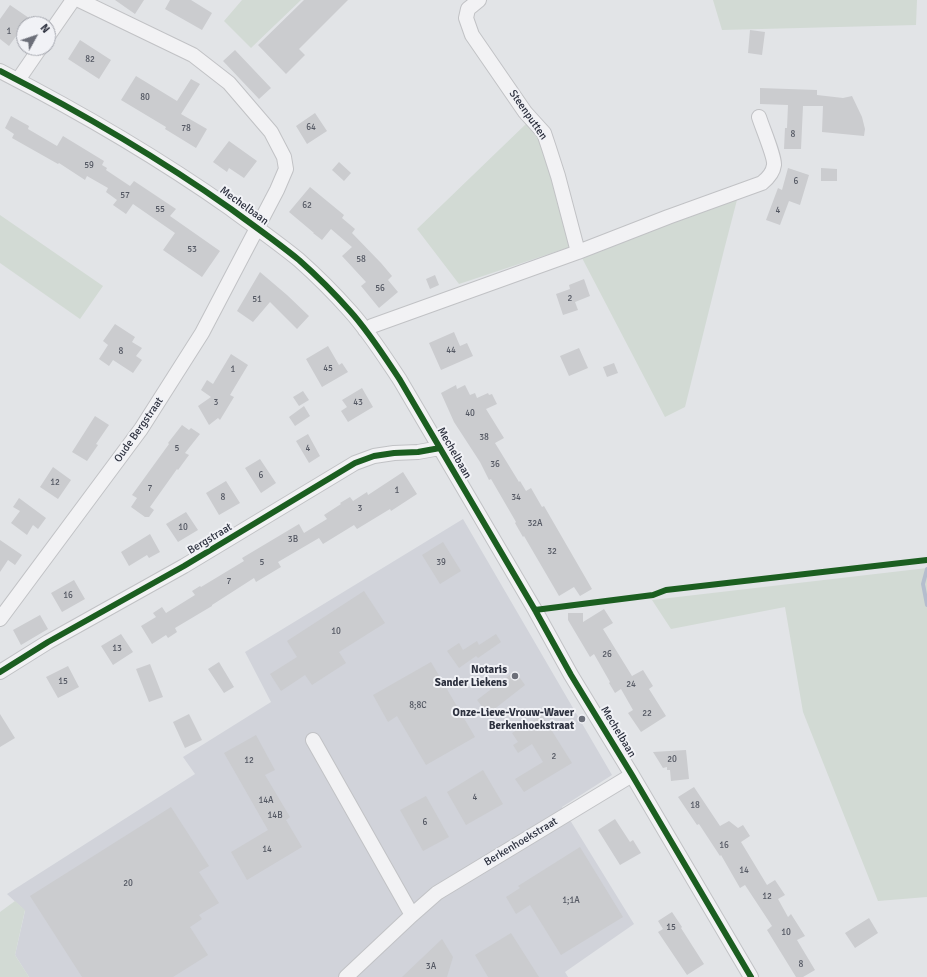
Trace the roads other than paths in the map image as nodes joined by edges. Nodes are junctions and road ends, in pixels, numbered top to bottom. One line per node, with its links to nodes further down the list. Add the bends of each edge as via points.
1 (73, 0): 4 (street)
2 (79, 0): 9 (street, Mechelbaan, via 193,56 229,83 271,132 284,157 286,169)
3 (473, 5): 10 (street, Steenputten, via 466,18 472,35 525,112 544,133)
4 (56, 24)
5 (34, 56): 7 (street)
6 (0, 70): 7 (street, Mechelbaan)
7 (18, 80): 9 (street, Mechelbaan, via 80,112 136,146 181,174)
8 (759, 117): 10 (street, via 774,166 762,184)
9 (257, 228): 11 (street, Mechelbaan, via 317,277); 13 (street, Oude Bergstraat, via 202,334 141,429)
10 (578, 252): 11 (street, via 379,323)
11 (366, 330): 12 (street, Mechelbaan, via 400,380)
12 (440, 448): 14 (street, Bergstraat, via 374,456 355,464); 16 (street, Mechelbaan)
13 (0, 619)
14 (0, 672)
15 (313, 740): 17 (street)
16 (632, 775): 17 (street, Berkenhoekstraat, via 437,893); 19 (street, Mechelbaan)
17 (412, 914): 18 (street, Berkenhoekstraat)
18 (346, 977)
19 (751, 977)

